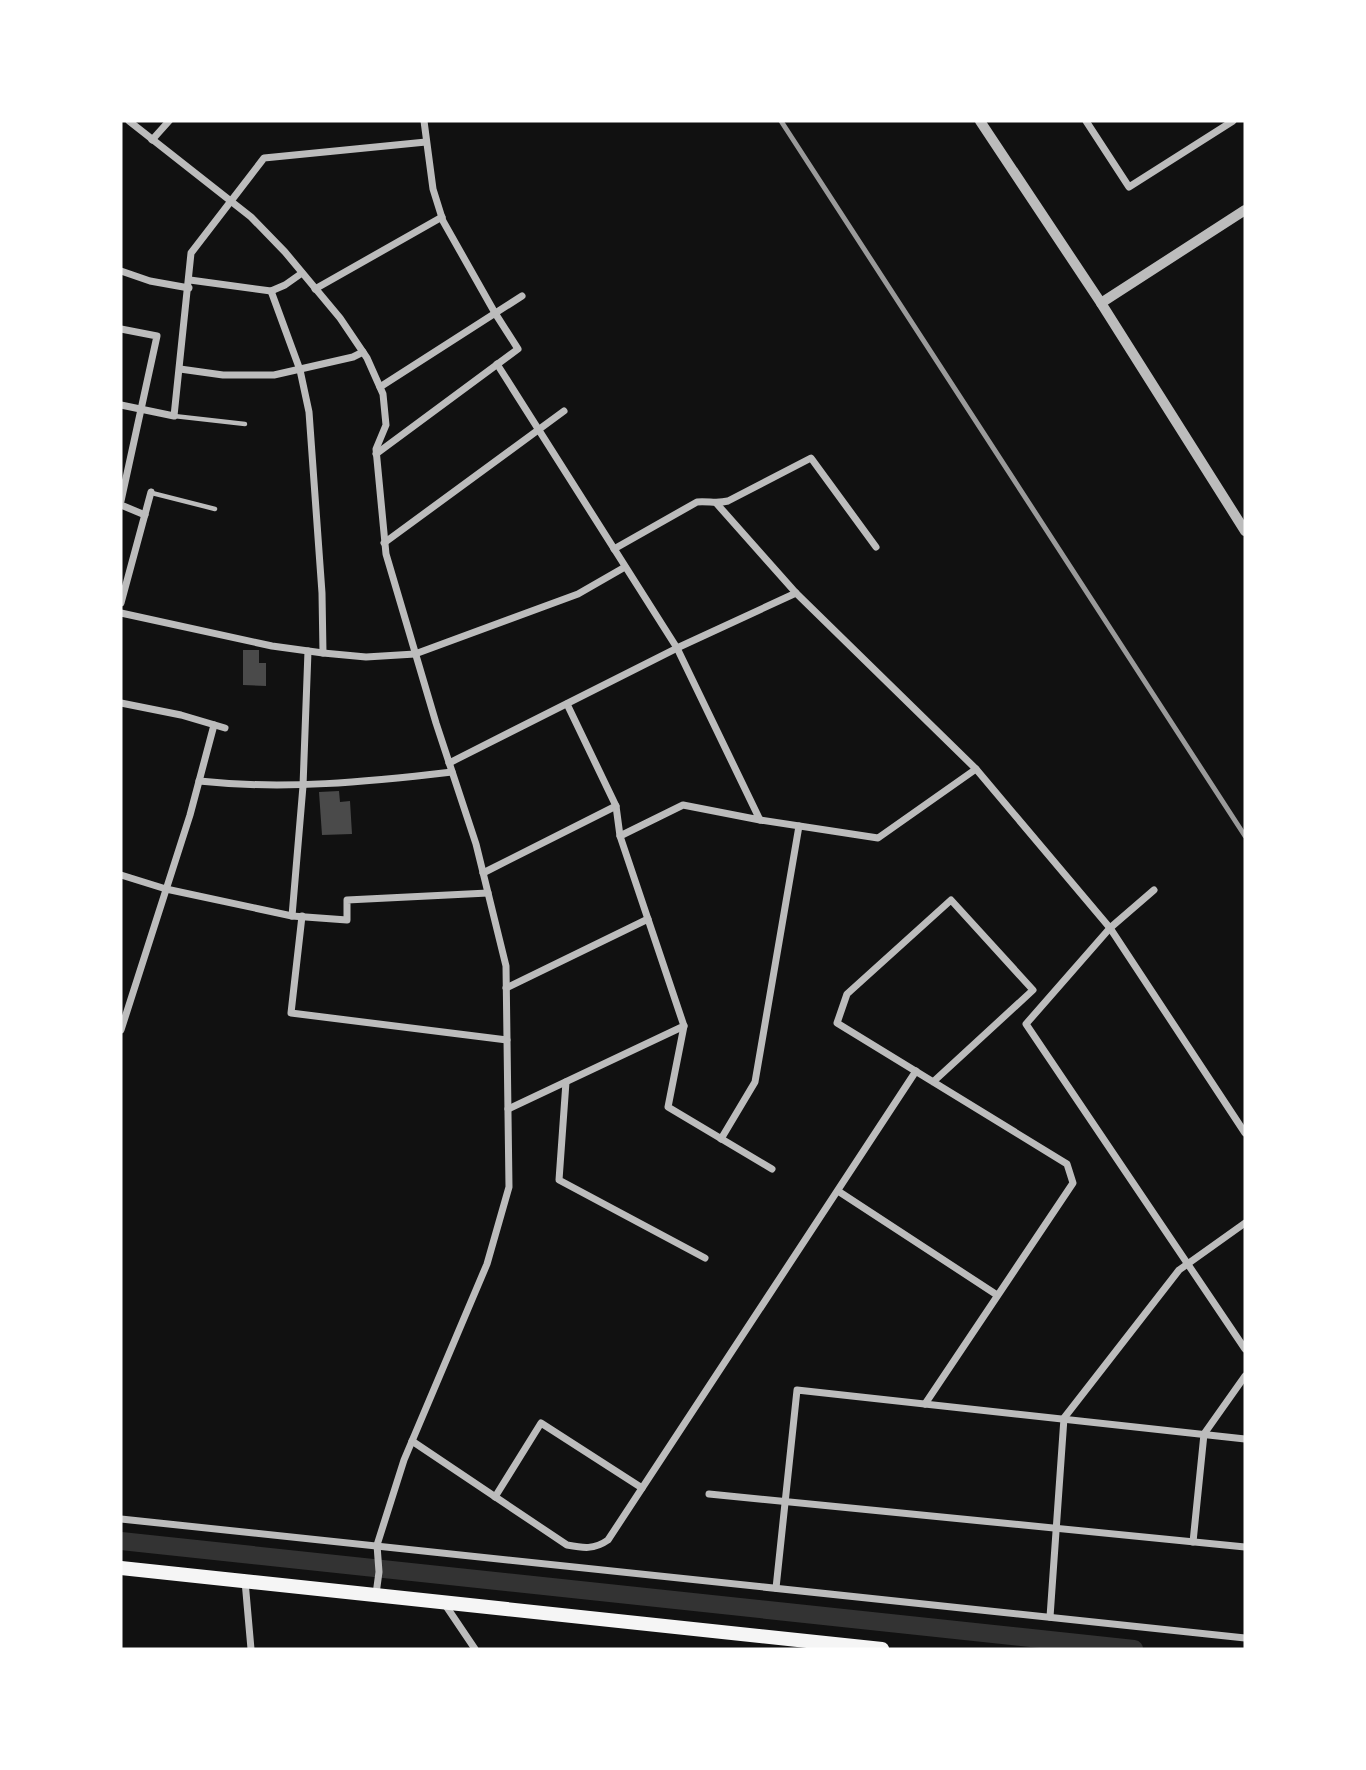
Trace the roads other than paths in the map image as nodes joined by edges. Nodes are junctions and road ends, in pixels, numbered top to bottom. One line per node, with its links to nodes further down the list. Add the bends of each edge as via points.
1 (129, 121): 7 (street)
2 (169, 121): 7 (street)
3 (424, 121): 8 (street)
4 (980, 121): 18 (street)
5 (1086, 121): 6 (street, via 1129,187)
6 (1234, 121)
7 (152, 140): 9 (street)
8 (426, 142): 9 (street, via 264,158); 11 (street)
9 (229, 202): 13 (street, via 251,217); 14 (street, via 191,253)
10 (1245, 210): 18 (street)
11 (442, 217): 15 (street); 19 (street)
12 (121, 271): 14 (street, via 150,281)
13 (302, 273): 15 (street); 16 (street)
14 (190, 284): 16 (street); 23 (street)
15 (315, 289): 21 (street)
16 (271, 291): 24 (street)
17 (522, 296): 19 (street)
18 (1101, 303): 38 (street)
19 (495, 313): 22 (street, via 518,349); 25 (street)
20 (121, 329): 27 (street, via 158,336)
21 (363, 352): 24 (street); 25 (street)
22 (497, 364): 31 (street); 32 (street)
23 (180, 369): 24 (street, via 248,377); 29 (street)
24 (300, 370): 48 (street, via 309,412)
25 (380, 387): 32 (street, via 386,425)
26 (121, 405): 27 (street)
27 (142, 408): 29 (street); 34 (street)
28 (564, 411): 31 (street)
29 (174, 416): 30 (lane)
30 (245, 424)
31 (538, 430): 39 (street); 41 (street)
32 (376, 454): 39 (street)
33 (151, 492): 36 (lane); 37 (street)
34 (121, 503): 37 (street)
35 (717, 504): 40 (street, via 811,458); 41 (street, via 697,502); 43 (street)
36 (215, 509)
37 (145, 516): 44 (street)
38 (1245, 530)
39 (384, 543): 49 (street)
40 (876, 547)
41 (614, 549): 42 (street)
42 (625, 567): 46 (street); 49 (street, via 578,594)
43 (796, 593): 46 (street); 55 (street)
44 (121, 603)
45 (121, 613): 47 (street)
46 (677, 648): 51 (street); 60 (street)
47 (308, 651): 48 (street); 58 (street)
48 (323, 653): 49 (street, via 366,657)
49 (415, 654): 54 (street)
50 (121, 703): 52 (street)
51 (567, 704): 54 (street); 59 (street)
52 (214, 725): 53 (street); 57 (street)
53 (225, 728)
54 (449, 763): 56 (street)
55 (975, 769): 61 (street, via 878,838); 71 (street)
56 (452, 772): 58 (street); 63 (street)
57 (199, 781): 58 (street); 65 (street)
58 (303, 786): 68 (street)
59 (617, 806): 62 (street); 63 (street)
60 (760, 820): 61 (street); 62 (street, via 683,805)
61 (799, 826): 81 (street, via 755,1082)
62 (621, 836): 70 (street)
63 (483, 873): 67 (street)
64 (121, 875): 65 (street)
65 (166, 889): 68 (street); 74 (street)
66 (1154, 890): 71 (street)
67 (488, 893): 69 (street, via 346,900 347,920); 72 (street, via 506,966)
68 (292, 916): 69 (street)
69 (302, 916): 75 (street, via 291,1013)
70 (648, 919): 72 (street); 73 (street)
71 (1110, 928): 80 (street); 86 (street, via 1026,1024)
72 (506, 988): 75 (street)
73 (684, 1026): 77 (street); 81 (street, via 668,1107)
74 (121, 1030)
75 (508, 1040): 79 (street)
76 (916, 1071): 78 (street); 78 (street, via 837,1023 846,994 951,900 1033,990); 83 (street)
77 (566, 1082): 79 (street); 85 (street, via 559,1180)
78 (933, 1082): 87 (street, via 1067,1164 1073,1182)
79 (508, 1109): 94 (street, via 506,1200 486,1264)
80 (1245, 1133)
81 (721, 1139): 82 (street)
82 (772, 1169)
83 (838, 1191): 87 (street); 95 (street)
84 (1245, 1223): 86 (street)
85 (705, 1258)
86 (1188, 1264): 88 (street); 91 (street)
87 (997, 1295): 90 (street)
88 (1245, 1349)
89 (1245, 1376): 92 (street)
90 (925, 1404): 91 (street); 98 (street, via 797,1391)
91 (1064, 1418): 92 (street); 100 (street)
92 (1205, 1433): 93 (street); 101 (street)
93 (1245, 1439)
94 (412, 1441): 97 (street); 103 (street)
95 (642, 1488): 97 (street, via 608,1540 589,1548 567,1545); 97 (street, via 541,1423)
96 (709, 1494): 98 (street)
97 (495, 1497)
98 (785, 1501): 100 (street); 106 (street)
99 (121, 1519): 103 (street)
100 (1058, 1529): 101 (street); 109 (street)
101 (1193, 1542): 102 (street)
102 (1245, 1547)
103 (377, 1548): 106 (street); 107 (street)
104 (121, 1568): 105 (highway)
105 (245, 1581): 107 (highway); 111 (street)
106 (776, 1588): 109 (street)
107 (376, 1594): 108 (highway)
108 (443, 1602): 112 (street); 113 (highway)
109 (1049, 1617): 110 (street)
110 (1245, 1638)
111 (250, 1649)
112 (475, 1649)
113 (882, 1649)

